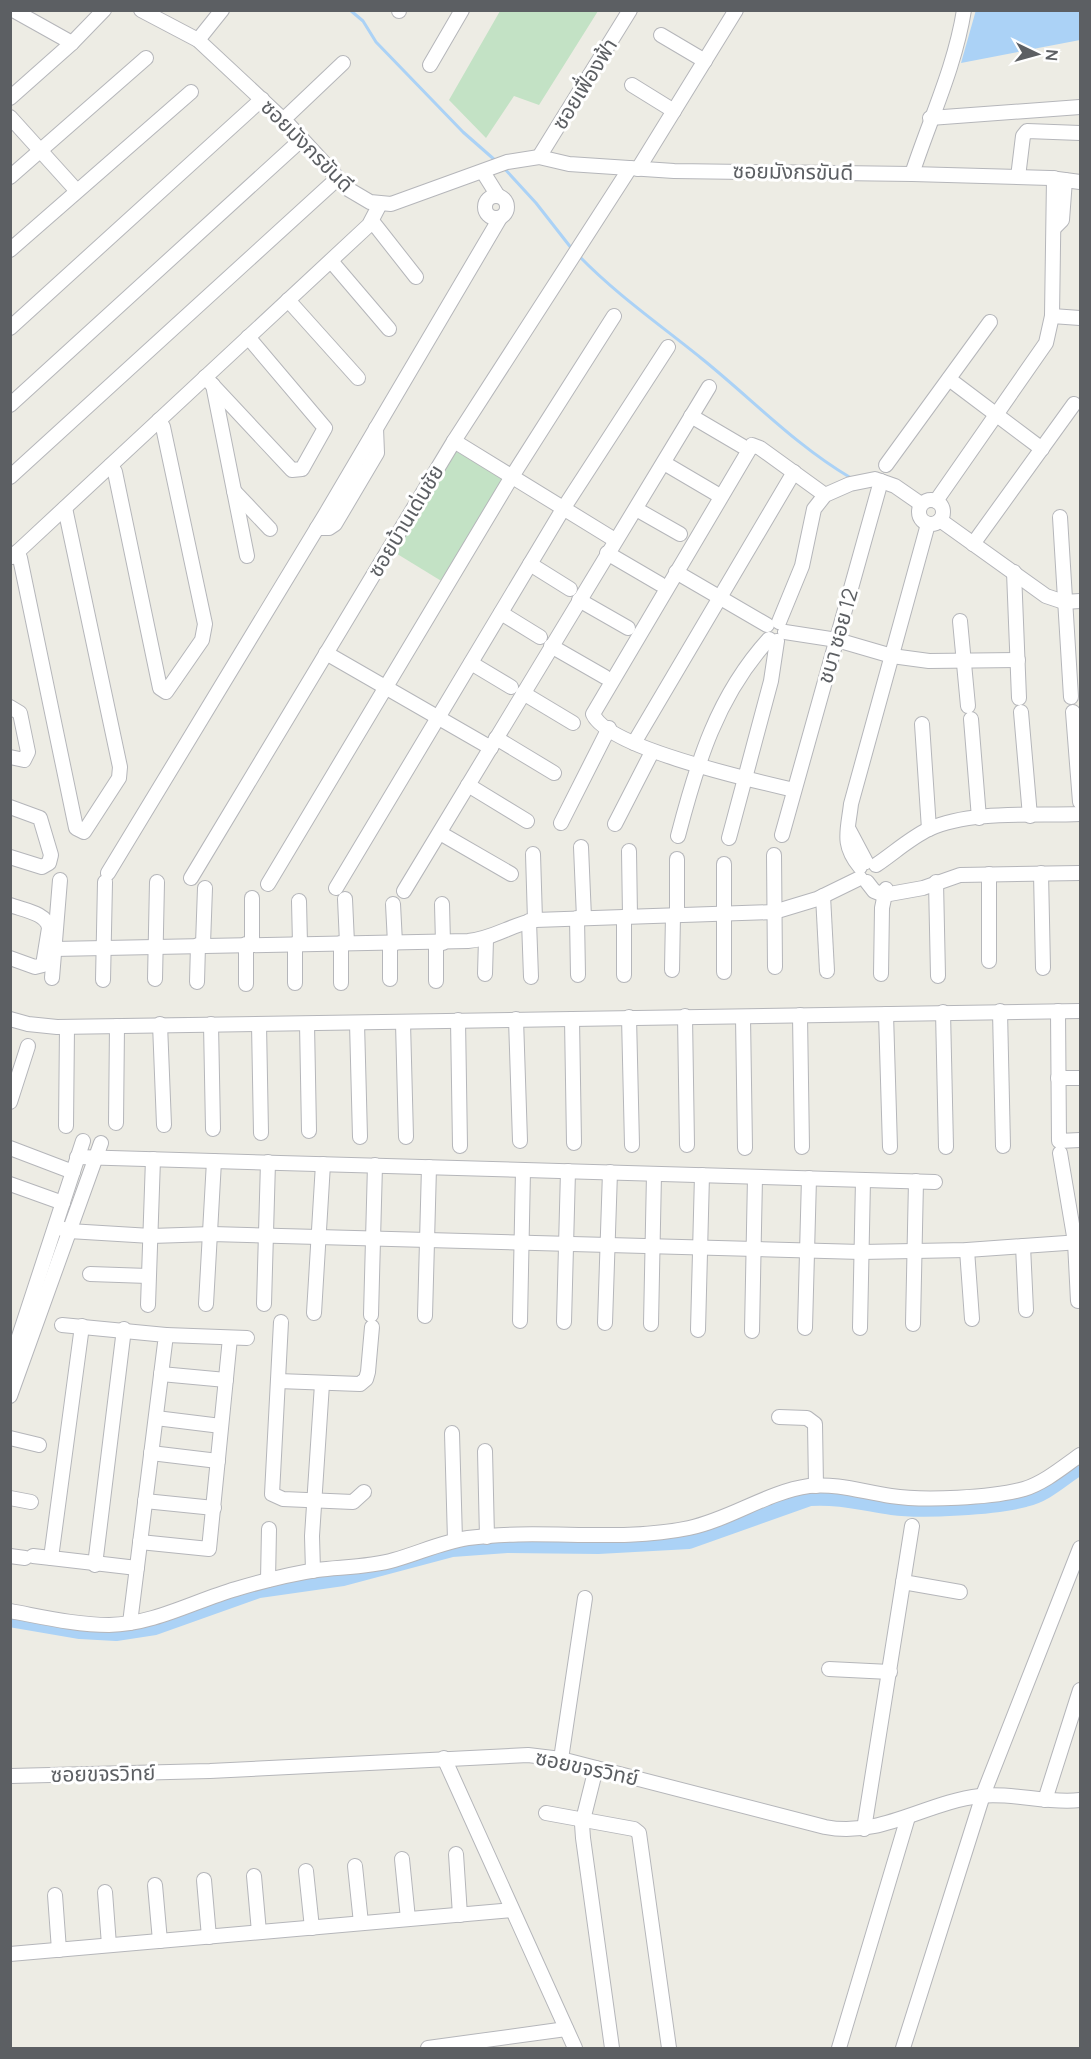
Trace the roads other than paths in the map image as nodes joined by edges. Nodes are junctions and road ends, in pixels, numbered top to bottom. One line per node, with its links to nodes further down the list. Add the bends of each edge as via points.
1 (13, 10): 11 (street)
2 (104, 10): 11 (street)
3 (141, 10): 10 (street, ซอยมังกรขันดี)
4 (222, 10): 10 (street)
5 (462, 10): 15 (street)
6 (630, 10): 28 (street, ซอยเฟื่องฟ้า)
7 (964, 10): 23 (street, via 957,49)
8 (732, 12): 13 (street, ซอยบ้านเด่นชัย)
9 (661, 35): 13 (street)
10 (198, 40): 19 (street, ซอยมังกรขันดี)
11 (72, 43): 18 (street)
12 (146, 58): 27 (street)
13 (705, 61): 21 (street, ซอยบ้านเด่นชัย)
14 (343, 63): 24 (street)
15 (430, 65)
16 (632, 86): 21 (street)
17 (190, 92): 37 (street)
18 (10, 98)
19 (262, 99): 24 (street, ซอยมังกรขันดี); 48 (street)
20 (1080, 107): 23 (street)
21 (674, 111): 30 (street, ซอยบ้านเด่นชัย)
22 (10, 117): 27 (street)
23 (930, 118): 31 (street)
24 (284, 120): 26 (street, ซอยมังกรขันดี)
25 (1080, 133): 33 (street, via 1027,131)
26 (302, 139): 34 (street, ซอยมังกรขันดี); 57 (street)
27 (39, 151): 32 (street); 37 (street)
28 (539, 157): 29 (street, ซอยมังกรขันดี); 30 (street, ซอยมังกรขันดี, via 569,164)
29 (495, 167): 38 (street, ซอยมังกรขันดี, via 403,202); 182 (street, via 498,196 488,199 485,210 493,218 500,218 376,428 378,447 372,461 335,524 317,528 107,878)
30 (634, 169): 31 (street, ซอยมังกรขันดี); 61 (street, ซอยบ้านเด่นชัย)
31 (912, 174): 33 (street, ซอยมังกรขันดี)
32 (10, 177)
33 (1018, 177): 35 (street, ซอยมังกรขันดี)
34 (338, 178): 38 (street, ซอยมังกรขันดี, via 358,197); 68 (street)
35 (1060, 179): 36 (street, ซอยมังกรขันดี); 45 (street, via 1062,220 1055,227)
36 (1080, 182)
37 (76, 190): 40 (street)
38 (380, 204): 39 (street)
39 (372, 221): 41 (street); 42 (street)
40 (10, 250)
41 (331, 261): 43 (street); 49 (street)
42 (416, 277)
43 (288, 300): 50 (street); 52 (street)
44 (614, 316): 69 (street)
45 (1052, 316): 46 (street); 58 (street, via 1046,343)
46 (1080, 318)
47 (990, 322): 53 (street)
48 (10, 328)
49 (389, 328)
50 (248, 337): 54 (street); 54 (street, via 325,428 302,469 292,470)
51 (668, 347): 77 (street)
52 (358, 378)
53 (949, 379): 58 (street); 66 (street)
54 (209, 381): 60 (street); 71 (street)
55 (709, 387): 59 (street)
56 (1074, 404): 63 (street)
57 (10, 405)
58 (996, 414): 63 (street); 74 (street)
59 (691, 416): 62 (street); 64 (street)
60 (159, 420): 65 (street); 65 (street, via 205,624 202,640 166,692 160,688)
61 (454, 441): 69 (street); 103 (street, ซอยบ้านเด่นชัย)
62 (742, 446)
63 (1042, 449): 84 (street)
64 (664, 463): 72 (street); 78 (street)
65 (111, 465): 76 (street)
66 (886, 465)
67 (794, 472): 73 (street); 89 (street, via 752,445); 93 (street)
68 (10, 477)
69 (511, 478): 77 (street); 109 (street)
70 (882, 481): 73 (street, via 864,480); 75 (street); 101 (street, ชบา ซอย 12)
71 (234, 490): 81 (street); 87 (street)
72 (715, 493)
73 (825, 495): 99 (street, via 814,509 799,576)
74 (936, 501): 75 (street); 80 (street, via 943,510)
75 (921, 504): 80 (street, via 919,516)
76 (65, 508): 86 (street); 86 (street, via 120,766 119,778 84,832 76,828)
77 (563, 508): 83 (street); 88 (street)
78 (636, 509): 82 (street); 83 (street)
79 (1060, 517): 94 (street)
80 (934, 522): 84 (street); 104 (street)
81 (270, 529)
82 (680, 534)
83 (615, 540): 85 (street)
84 (973, 544): 90 (street)
85 (607, 553): 91 (street); 92 (street)
86 (14, 555)
87 (247, 556)
88 (530, 564): 92 (street); 96 (street)
89 (676, 572): 93 (street); 117 (street, via 594,710 595,718)
90 (1014, 572): 94 (street, via 1046,596); 105 (street)
91 (660, 584)
92 (575, 594): 98 (street); 102 (street)
93 (720, 598): 99 (street); 119 (street)
94 (1064, 602): 95 (street); 111 (street)
95 (1080, 602)
96 (501, 613): 100 (street); 107 (street)
97 (960, 621): 106 (street)
98 (628, 628)
99 (775, 632): 101 (street); 122 (street, via 728,696); 124 (street, via 771,681)
100 (540, 637)
101 (837, 640): 104 (street); 126 (street, ชบา ซอย 12)
102 (551, 646): 108 (street); 110 (street)
103 (326, 653): 109 (street); 152 (street, ซอยบ้านเด่นชัย)
104 (892, 656): 106 (street); 147 (street, via 851,804 848,828 847,845)
105 (1018, 660): 106 (street); 130 (street)
106 (965, 662): 131 (street)
107 (471, 663): 110 (street); 114 (street)
108 (605, 677)
109 (386, 687): 114 (street); 156 (street)
110 (517, 690): 115 (street); 118 (street)
111 (1071, 697)
112 (10, 707): 121 (street, via 20,713 28,752 24,760)
113 (1073, 712): 127 (street)
114 (439, 718): 118 (street); 158 (street)
115 (573, 723)
116 (922, 724): 135 (street)
117 (609, 728): 119 (street); 133 (street)
118 (494, 743): 123 (street); 125 (street)
119 (634, 743): 120 (street)
120 (652, 752): 122 (street); 134 (street)
121 (10, 757)
122 (697, 764): 124 (street); 138 (street)
123 (554, 773)
124 (744, 778): 126 (street); 139 (street)
125 (468, 785): 132 (street); 136 (street)
126 (794, 790): 137 (street, ชบา ซอย 12)
127 (1080, 802)
128 (10, 807): 144 (street, via 40,818 51,855 49,863 42,867)
129 (1080, 814): 130 (street)
130 (1030, 816): 131 (street)
131 (980, 818): 135 (street)
132 (527, 821)
133 (561, 823)
134 (615, 824)
135 (929, 829): 147 (street)
136 (440, 832): 150 (street); 159 (street)
137 (782, 835)
138 (678, 836)
139 (729, 838)
140 (581, 847): 172 (street)
141 (629, 851): 171 (street)
142 (533, 854): 173 (street)
143 (774, 855): 168 (street)
144 (10, 857)
145 (677, 859): 169 (street)
146 (724, 864): 170 (street)
147 (867, 872): 160 (street); 161 (street)
148 (1041, 873): 149 (street); 151 (street); 187 (street)
149 (1080, 873)
150 (511, 874)
151 (989, 874): 155 (street, via 954,876); 185 (street)
152 (191, 878)
153 (60, 880): 183 (street)
154 (157, 882): 181 (street)
155 (936, 882): 160 (street); 195 (street)
156 (268, 884)
157 (205, 888): 180 (street)
158 (336, 888)
159 (404, 891)
160 (888, 893): 192 (street)
161 (824, 896): 168 (street); 189 (street)
162 (252, 898): 178 (street)
163 (345, 899): 175 (street)
164 (299, 901): 179 (street)
165 (393, 904): 176 (street)
166 (442, 904): 177 (street)
167 (10, 905): 184 (street, via 41,916 49,928 43,965 35,967)
168 (774, 912): 170 (street); 186 (street)
169 (675, 915): 170 (street); 171 (street); 188 (street)
170 (724, 915): 190 (street)
171 (627, 917): 172 (street); 194 (street)
172 (580, 918): 173 (street); 193 (street)
173 (532, 921): 174 (street, via 516,924); 196 (street)
174 (486, 939): 177 (street); 191 (street)
175 (344, 943): 176 (street); 179 (street); 203 (street)
176 (393, 943): 177 (street); 199 (street)
177 (439, 943): 201 (street)
178 (249, 944): 179 (street); 180 (street); 205 (street)
179 (298, 944): 204 (street)
180 (201, 945): 181 (street); 202 (street)
181 (156, 947): 182 (street); 198 (street)
182 (104, 948): 183 (street); 200 (street)
183 (54, 949): 197 (street)
184 (10, 958)
185 (989, 961)
186 (775, 967)
187 (1043, 968)
188 (672, 970)
189 (827, 971)
190 (724, 972)
191 (485, 974)
192 (881, 974)
193 (578, 975)
194 (624, 975)
195 (938, 976)
196 (531, 977)
197 (52, 978)
198 (155, 979)
199 (390, 979)
200 (103, 980)
201 (436, 981)
202 (197, 982)
203 (341, 982)
204 (295, 983)
205 (246, 984)
206 (1000, 1011): 207 (street); 209 (street); 247 (street)
207 (1058, 1011): 208 (street); 228 (street)
208 (1080, 1011)
209 (943, 1012): 210 (street); 250 (street)
210 (886, 1014): 212 (street); 249 (street)
211 (685, 1016): 213 (street); 214 (street); 245 (street)
212 (800, 1016): 214 (street); 248 (street)
213 (629, 1017): 217 (street); 244 (street)
214 (742, 1017): 252 (street)
215 (10, 1019): 226 (street, via 43,1027)
216 (516, 1019): 217 (street); 218 (street); 241 (street)
217 (572, 1019): 243 (street)
218 (458, 1020): 220 (street); 246 (street)
219 (357, 1023): 220 (street); 224 (street); 237 (street)
220 (403, 1023): 238 (street)
221 (160, 1024): 222 (street); 225 (street); 232 (street)
222 (211, 1024): 223 (street); 234 (street)
223 (259, 1024): 224 (street); 236 (street)
224 (307, 1024): 235 (street)
225 (117, 1026): 226 (street); 231 (street)
226 (67, 1027): 233 (street)
227 (28, 1046): 230 (street)
228 (1059, 1078): 229 (street); 239 (street, via 1059,1141)
229 (1080, 1078)
230 (10, 1102)
231 (116, 1123)
232 (164, 1125)
233 (66, 1126)
234 (213, 1129)
235 (309, 1131)
236 (261, 1133)
237 (360, 1137)
238 (406, 1137)
239 (1080, 1140)
240 (83, 1141): 254 (street)
241 (520, 1141)
242 (101, 1143): 255 (street)
243 (574, 1143)
244 (632, 1144)
245 (687, 1145)
246 (460, 1146)
247 (1003, 1146)
248 (802, 1147)
249 (890, 1147)
250 (946, 1147)
251 (10, 1148): 265 (street)
252 (745, 1148)
253 (1060, 1153): 282 (street)
254 (77, 1157): 255 (street); 265 (street)
255 (94, 1157): 256 (street); 275 (street)
256 (153, 1159): 257 (street); 277 (street)
257 (214, 1161): 258 (street); 276 (street)
258 (268, 1162): 259 (street); 278 (street)
259 (323, 1164): 260 (street); 279 (street)
260 (375, 1166): 261 (street); 280 (street)
261 (429, 1167): 262 (street); 281 (street)
262 (523, 1170): 263 (street); 283 (street)
263 (568, 1171): 264 (street); 284 (street)
264 (610, 1172): 266 (street); 285 (street)
265 (73, 1173): 274 (street)
266 (654, 1174): 267 (street); 287 (street)
267 (702, 1175): 268 (street); 288 (street)
268 (755, 1177): 269 (street); 289 (street)
269 (809, 1178): 270 (street); 290 (street)
270 (862, 1180): 271 (street); 292 (street)
271 (916, 1181): 272 (street); 293 (street)
272 (934, 1182)
273 (10, 1184): 274 (street)
274 (63, 1203): 275 (street)
275 (63, 1229): 277 (street); 320 (street); 325 (street)
276 (212, 1234): 277 (street); 278 (street); 297 (street)
277 (151, 1236): 295 (street)
278 (266, 1236): 279 (street); 298 (street)
279 (320, 1238): 280 (street); 301 (street)
280 (372, 1240): 281 (street); 324 (street, via 366,1379 349,1386)
281 (428, 1241): 283 (street); 302 (street)
282 (1078, 1242): 286 (street); 296 (street)
283 (522, 1244): 284 (street); 304 (street)
284 (566, 1245): 285 (street); 306 (street)
285 (608, 1246): 287 (street); 307 (street)
286 (1023, 1246): 291 (street); 300 (street)
287 (652, 1247): 288 (street); 308 (street)
288 (699, 1248): 289 (street); 315 (street)
289 (753, 1248): 290 (street); 316 (street)
290 (807, 1250): 292 (street); 312 (street)
291 (968, 1250): 293 (street); 303 (street)
292 (861, 1252): 293 (street); 313 (street)
293 (915, 1252): 309 (street)
294 (90, 1274): 295 (street)
295 (148, 1276): 299 (street)
296 (1078, 1301)
297 (206, 1304)
298 (264, 1304)
299 (148, 1305)
300 (1026, 1310)
301 (314, 1313)
302 (424, 1317)
303 (972, 1319)
304 (520, 1321)
305 (281, 1322): 323 (street)
306 (564, 1322)
307 (605, 1323)
308 (651, 1324)
309 (913, 1324)
310 (62, 1325): 311 (street)
311 (82, 1326): 314 (street); 350 (street)
312 (805, 1328)
313 (860, 1328)
314 (124, 1329): 317 (street); 351 (street)
315 (698, 1330)
316 (752, 1331)
317 (166, 1335): 318 (street); 321 (street)
318 (230, 1338): 319 (street); 322 (street)
319 (247, 1338)
320 (10, 1364)
321 (161, 1374): 322 (street); 327 (street)
322 (226, 1380): 328 (street)
323 (278, 1381): 324 (street); 340 (street, via 272,1494 283,1499)
324 (322, 1384): 340 (street)
325 (10, 1396)
326 (779, 1417): 336 (street, via 807,1418 815,1424)
327 (156, 1418): 328 (street); 333 (street)
328 (221, 1426): 335 (street)
329 (452, 1433): 346 (street)
330 (10, 1438): 331 (street)
331 (39, 1445)
332 (485, 1451): 345 (street)
333 (151, 1453): 335 (street); 339 (street)
334 (1080, 1455): 336 (street, via 1041,1481 1004,1493 906,1497 842,1486)
335 (218, 1461): 342 (street)
336 (816, 1486): 345 (street, via 788,1491 682,1529)
337 (363, 1492): 340 (street, via 353,1502)
338 (10, 1498): 341 (street)
339 (145, 1501): 342 (street); 347 (street)
340 (314, 1501): 353 (street)
341 (31, 1502)
342 (213, 1508): 347 (street, via 210,1549)
343 (912, 1526): 355 (street)
344 (269, 1529): 354 (street)
345 (487, 1537): 346 (street)
346 (455, 1540): 353 (street, via 390,1561)
347 (140, 1542): 352 (street)
348 (1080, 1548): 367 (street)
349 (10, 1556): 350 (street)
350 (51, 1558): 351 (street)
351 (95, 1565): 352 (street)
352 (137, 1568): 359 (street)
353 (314, 1570): 354 (street)
354 (268, 1580): 359 (street, via 220,1593 167,1615)
355 (903, 1582): 356 (street); 361 (street)
356 (960, 1592)
357 (585, 1598): 364 (street)
358 (10, 1611): 359 (street, via 74,1622)
359 (130, 1623)
360 (830, 1670): 361 (street)
361 (890, 1672): 373 (street)
362 (1080, 1690): 368 (street)
363 (444, 1758): 364 (street, ซอยขจรวิทย์, via 528,1755); 366 (street, ซอยขจรวิทย์, via 221,1771); 383 (street)
364 (561, 1759): 365 (street, ซอยขจรวิทย์)
365 (596, 1768): 372 (street); 373 (street, ซอยขจรวิทย์, via 825,1827)
366 (10, 1776)
367 (983, 1795): 368 (street, ซอยขจรวิทย์); 371 (street, ซอยขจรวิทย์, via 948,1802); 400 (street)
368 (1045, 1800): 369 (street, ซอยขจรวิทย์)
369 (1080, 1800)
370 (546, 1813): 372 (street)
371 (908, 1817): 373 (street, ซอยขจรวิทย์); 399 (street)
372 (583, 1819): 397 (street); 398 (street, via 639,1833)
373 (864, 1829)
374 (456, 1854): 384 (street)
375 (402, 1860): 385 (street)
376 (355, 1866): 386 (street)
377 (306, 1871): 387 (street)
378 (254, 1876): 388 (street)
379 (204, 1881): 389 (street)
380 (155, 1885): 390 (street)
381 (105, 1892): 391 (street)
382 (55, 1895): 392 (street)
383 (512, 1910): 384 (street); 394 (street)
384 (460, 1915): 385 (street)
385 (408, 1919): 386 (street)
386 (361, 1923): 387 (street)
387 (312, 1928): 388 (street)
388 (259, 1932): 389 (street)
389 (209, 1937): 390 (street)
390 (160, 1941): 391 (street)
391 (109, 1945): 392 (street)
392 (59, 1950): 393 (street)
393 (10, 1954)
394 (566, 2030): 395 (street); 396 (street)
395 (429, 2049)
396 (575, 2049)
397 (612, 2049)
398 (669, 2049)
399 (839, 2049)
400 (903, 2049)

